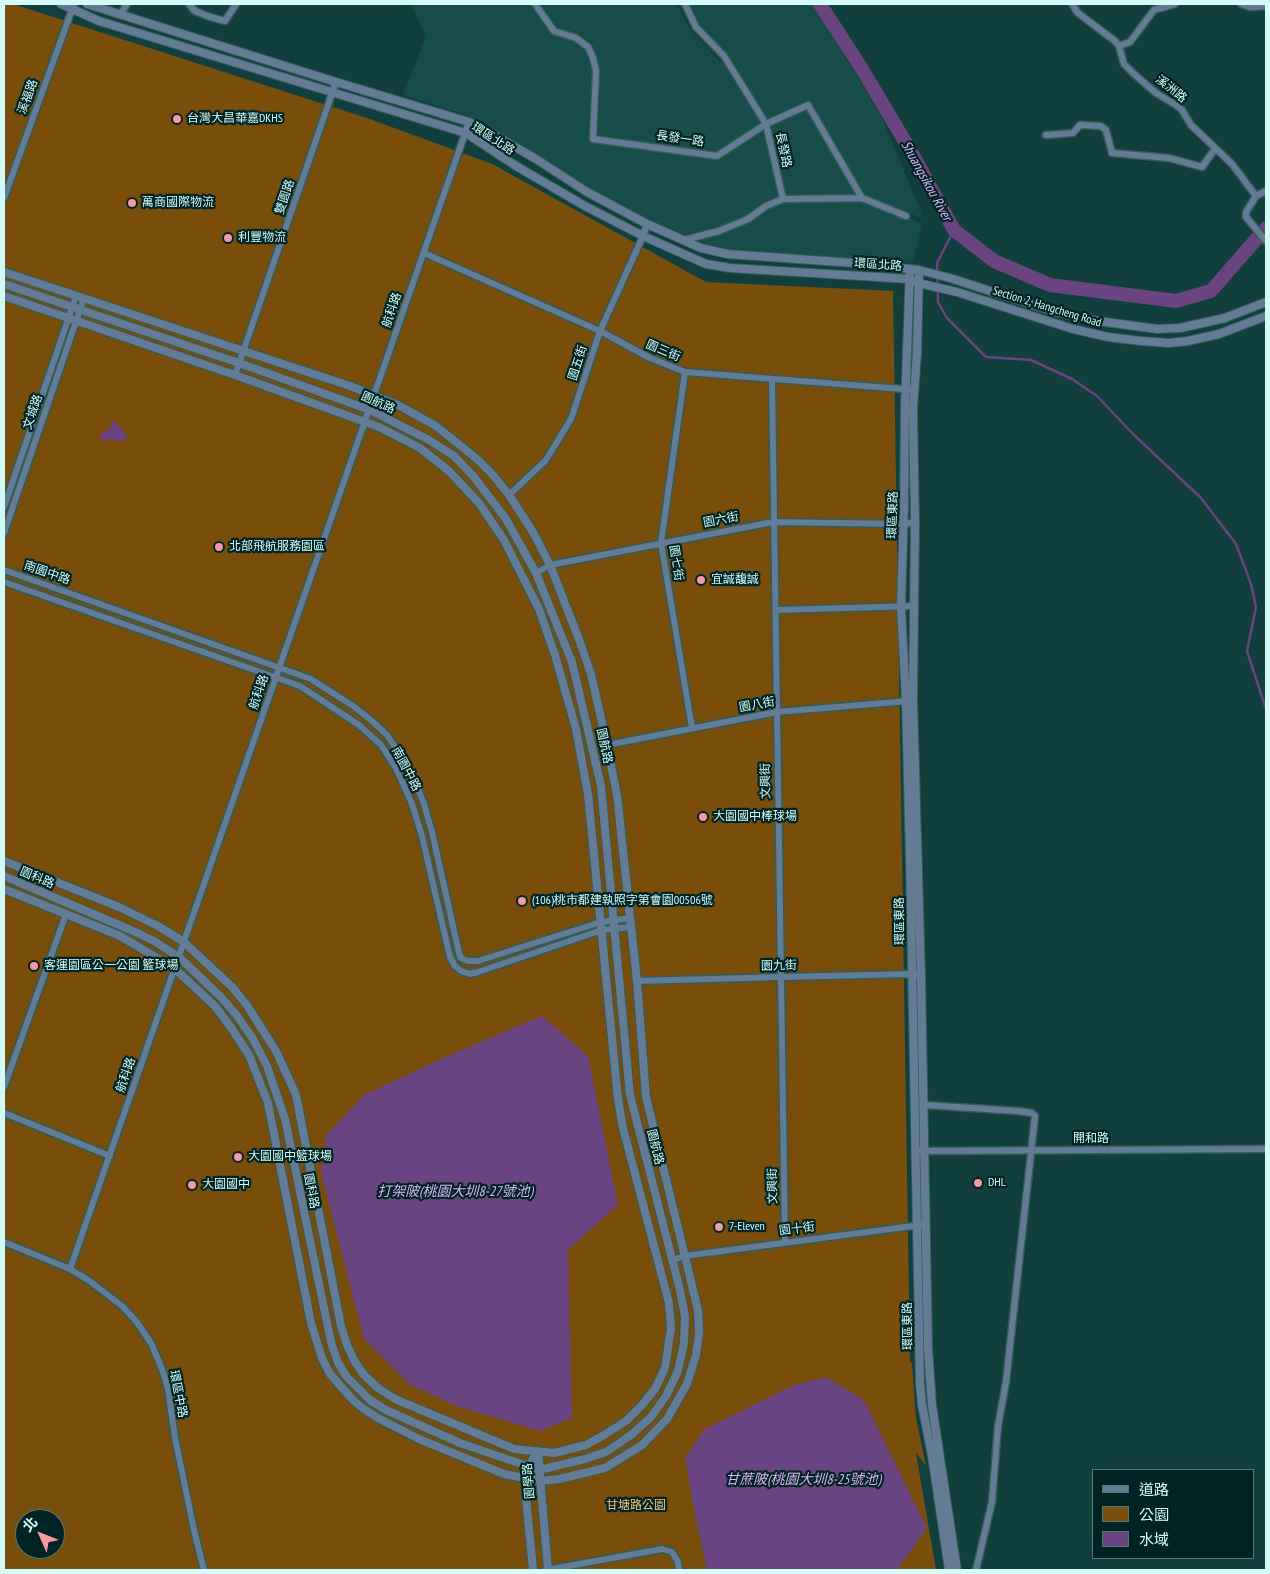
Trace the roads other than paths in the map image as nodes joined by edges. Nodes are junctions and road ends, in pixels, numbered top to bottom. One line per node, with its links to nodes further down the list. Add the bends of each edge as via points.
1 (61, 4): 11 (street, 環區北路)
2 (87, 4): 13 (street, 環區北路)
3 (127, 4): 13 (street)
4 (189, 4): 5 (street, via 195,10 225,21)
5 (236, 4)
6 (535, 4): 18 (street, 長發一路, via 554,31 576,38 588,47 593,58 596,71 593,138 717,156)
7 (685, 4): 18 (street, 長發路, via 696,26 724,56)
8 (1072, 4): 14 (street, 溪洲路, via 1078,13)
9 (1175, 4): 14 (street, via 1154,10 1130,42)
10 (1241, 4): 12 (street)
11 (73, 6): 16 (street, 環區北路, via 99,21); 22 (street, 溪福路)
12 (1266, 6)
13 (120, 15): 15 (street, 環區北路)
14 (1119, 46): 21 (street, 溪洲路, via 1124,64 1156,93 1182,110 1191,125)
15 (336, 82): 16 (street, 雙園路); 17 (street, 環區北路)
16 (333, 93): 19 (street, 環區北路); 47 (street, 雙園路)
17 (470, 122): 19 (street, 航科路); 29 (street, 環區北路)
18 (766, 124): 26 (street, 長發一路, via 808,105); 27 (street, 長發路)
19 (466, 133): 30 (street, 環區北路, via 555,190); 33 (street, 航科路)
20 (1046, 135): 21 (street, via 1074,132 1080,125 1101,126 1106,130 1112,153 1169,158 1202,167)
21 (1215, 149): 24 (street, 溪洲路, via 1232,164)
22 (7, 177): 25 (street, 溪福路)
23 (1266, 190): 24 (street)
24 (1256, 196): 32 (street, via 1246,217)
25 (4, 198)
26 (862, 198): 27 (street); 28 (street)
27 (783, 200): 31 (street, via 719,231)
28 (906, 216)
29 (647, 224): 30 (street, 園五街); 31 (street, 環區北路)
30 (644, 236): 37 (street, 環區北路, via 706,264 730,268); 46 (street, 園五街)
31 (684, 240): 34 (street, 環區北路, via 727,254)
32 (1266, 241)
33 (424, 253): 46 (street, 園三街); 53 (street, 航科路)
34 (910, 269): 35 (street, 環區北路); 37 (street, 環區東路)
35 (919, 270): 38 (street, 環區東路); 42 (street, Section 2, Hangcheng Road, via 1052,311 1157,329 1180,328 1225,318)
36 (4, 272): 41 (street)
37 (910, 279): 38 (street, Section 2, Hangcheng Road); 52 (street, 環區東路)
38 (918, 283): 44 (street, Section 2, Hangcheng Road, via 1073,329 1141,341 1188,341 1219,334); 52 (street, 環區東路)
39 (4, 284): 43 (street, 園航路)
40 (4, 296): 45 (street)
41 (80, 297): 43 (street, 文城路); 47 (street)
42 (1266, 302)
43 (76, 309): 45 (street, 文城路); 48 (street, 園航路)
44 (1266, 316)
45 (72, 320): 50 (street); 57 (street, 文城路); 61 (street, 文城路)
46 (600, 331): 49 (street, 園三街, via 650,358); 56 (street, 園五街, via 571,419 546,460)
47 (243, 351): 48 (street, 雙園路); 53 (street)
48 (238, 363): 50 (street, 雙園路); 54 (street, 園航路)
49 (685, 372): 51 (street, 園三街); 62 (street, 園七街)
50 (235, 375): 55 (street)
51 (772, 379): 52 (street, 園三街); 58 (street, 文興街)
52 (911, 390): 59 (street, 環區東路); 60 (street, 環區東路)
53 (374, 396): 54 (street, 航科路); 56 (street, via 405,408 436,426 494,475)
54 (370, 410): 55 (street, 航科路); 65 (street, 園航路, via 454,456 506,518)
55 (366, 421): 70 (street, 航科路); 82 (street, via 420,448 465,486 504,540 532,594 555,656 576,729 588,794)
56 (509, 495): 63 (street)
57 (4, 508)
58 (773, 522): 60 (street, 園六街); 62 (street, 園六街); 69 (street, 文興街)
59 (915, 522): 60 (street, 園六街); 67 (street, 環區東路)
60 (904, 524): 68 (street, 環區東路)
61 (4, 533)
62 (661, 543): 63 (street, 園六街); 74 (street, 園七街)
63 (550, 565): 65 (street, 園六街); 75 (street, via 591,674)
64 (4, 570): 70 (street, 南園中路)
65 (536, 573): 81 (street, 園航路, via 572,662 589,728 601,786)
66 (4, 582): 71 (street, 南園中路)
67 (915, 606): 68 (street); 72 (street, 環區東路)
68 (901, 607): 69 (street); 72 (street, 環區東路)
69 (776, 610): 73 (street, 文興街)
70 (280, 667): 71 (street, 航科路); 82 (street, 南園中路, via 311,678 353,706 387,735 404,761 424,804 461,958 468,962 478,961)
71 (276, 678): 82 (street, 南園中路, via 300,686 359,725 380,745 397,770 422,836 450,957 461,971 478,972); 83 (street, 航科路)
72 (910, 700): 73 (street, 園八街); 86 (street, 環區東路); 87 (street, 環區東路)
73 (776, 712): 74 (street, 園八街); 88 (street, 文興街)
74 (692, 728): 75 (street, 園八街)
75 (607, 746): 80 (street, via 617,795)
76 (4, 861): 83 (street, via 119,907)
77 (4, 876): 84 (street, 園科路, via 131,930)
78 (4, 889): 79 (street)
79 (66, 914): 85 (street, via 120,936); 90 (street)
80 (630, 922): 81 (street, 南園中路); 89 (street)
81 (615, 924): 82 (street, 南園中路); 102 (street, 園航路, via 630,1094)
82 (601, 926): 104 (street, via 623,1128 669,1303 671,1328 665,1368 655,1389 626,1421 586,1445 554,1453)
83 (184, 942): 84 (street, 航科路); 104 (street, via 246,1004 276,1051 296,1095 341,1326 346,1345 363,1374 394,1399 514,1449)
84 (179, 957): 85 (street, 航科路); 105 (street, 園科路, via 238,1017 270,1073 285,1118 338,1363 370,1400 386,1410 460,1443)
85 (175, 969): 96 (street, 航科路); 107 (street, via 215,1006 249,1055 259,1077 268,1103 311,1323 330,1374 354,1401 386,1422 504,1474)
86 (912, 974): 87 (street, 園九街); 88 (street, 園九街); 95 (street, 環區東路)
87 (921, 976): 91 (street, 環區東路)
88 (782, 977): 89 (street, 園九街); 100 (street, 文興街)
89 (637, 981): 101 (street, via 646,1096)
90 (4, 1087)
91 (924, 1105): 94 (street, via 1032,1114 1035,1116); 95 (street, 環區東路)
92 (4, 1113): 96 (street)
93 (1266, 1149): 94 (street, 開和路)
94 (1031, 1150): 95 (street, 開和路); 115 (street, via 992,1502)
95 (920, 1151): 97 (street, 環區東路); 98 (street, 環區東路)
96 (110, 1156): 103 (street, 航科路)
97 (926, 1225): 98 (street, 園十街); 114 (street, 環區東路, via 932,1405)
98 (917, 1226): 100 (street, 園十街); 113 (street, 環區東路, via 922,1405)
99 (4, 1242): 103 (street, 環區中路)
100 (785, 1242): 101 (street, 園十街)
101 (684, 1256): 102 (street, 園十街); 108 (street, via 698,1310 699,1334 687,1384 676,1406 648,1439 616,1462 585,1474)
102 (672, 1260): 106 (street, 園航路, via 685,1317 684,1343 678,1371 666,1396 651,1417 606,1452)
103 (70, 1270): 109 (street, 環區中路, via 122,1306 151,1343 168,1389 175,1438)
104 (538, 1452): 105 (street, 園學路); 106 (street, 園學路)
105 (528, 1466): 106 (street, 園科路); 107 (street, 園學路)
106 (539, 1470): 108 (street, 園學路)
107 (527, 1479): 108 (street); 110 (street, 園學路)
108 (540, 1481): 111 (street, 園學路)
109 (204, 1570)
110 (533, 1570)
111 (547, 1570): 112 (street, via 662,1549 672,1552)
112 (679, 1570)
113 (949, 1570)
114 (957, 1570)
115 (976, 1570)

